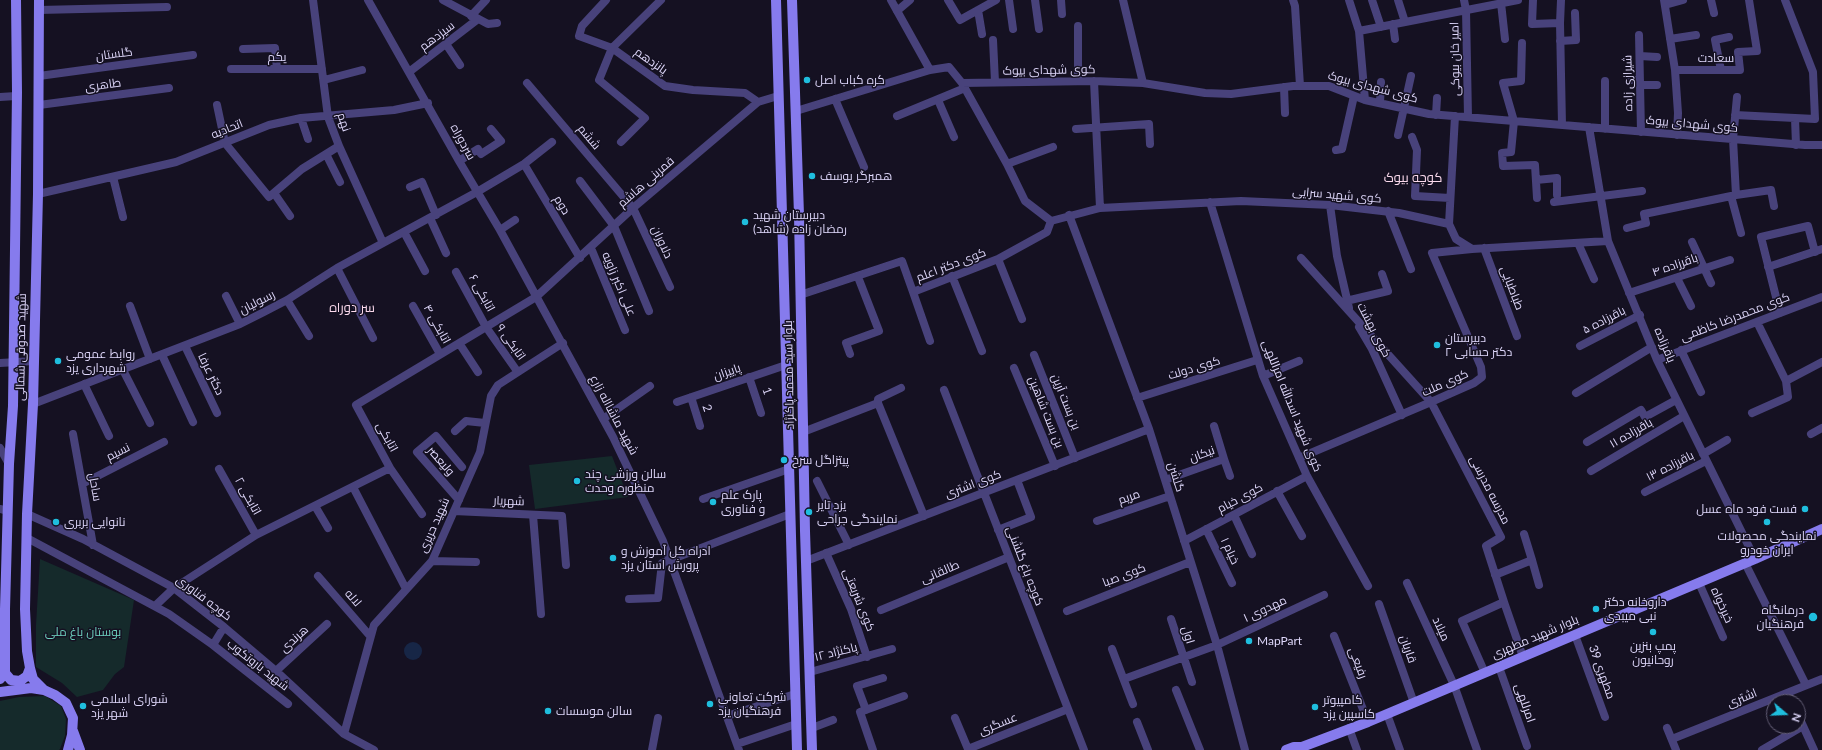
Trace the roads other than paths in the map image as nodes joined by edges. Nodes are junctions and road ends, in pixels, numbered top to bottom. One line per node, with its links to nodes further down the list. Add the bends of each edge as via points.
1 (16, 0): 93 (main road, شهید صدوقی شمالی)
2 (313, 0): 70 (street, نهم)
3 (368, 0): 75 (street, سردوراه)
4 (443, 0): 41 (street)
5 (486, 0): 41 (street, سیزدهم)
6 (606, 0): 62 (street, پانزدهم, via 582,26 579,36)
7 (661, 0): 62 (street)
8 (776, 0): 94 (main road, بلوار سید محمد پاکنژاد)
9 (792, 0): 108 (main road, بلوار سید محمد پاکنژاد)
10 (891, 0): 37 (street)
11 (910, 0): 37 (street)
12 (948, 0): 35 (street, via 960,20)
13 (996, 0): 30 (street)
14 (1009, 0): 48 (street)
15 (1035, 0): 49 (street)
16 (1061, 0): 40 (street)
17 (1123, 0): 86 (street)
18 (1293, 0): 90 (street)
19 (1349, 0): 50 (street)
20 (1372, 0): 47 (street)
21 (1398, 0): 42 (street)
22 (1464, 0): 36 (street, امیر خان بیوکی)
23 (1518, 0): 31 (street)
24 (1533, 0): 44 (street, via 1532,24)
25 (1561, 0): 44 (street)
26 (1683, 0): 32 (street)
27 (1711, 0): 39 (street)
28 (1749, 0): 74 (street, سعادت, via 1757,51 1738,52 1740,70)
29 (1785, 0): 117 (street, via 1813,72 1815,119)
30 (987, 2): 35 (street)
31 (1501, 3): 36 (street); 56 (street)
32 (1665, 3): 57 (street)
33 (39, 5): 34 (street); 76 (main road, شهید صدوقی شمالی)
34 (167, 7)
35 (978, 10): 51 (street)
36 (1466, 10): 42 (street); 115 (street, امیر خان بیوکی)
37 (897, 11): 72 (street)
38 (1575, 13): 59 (street, via 1576,40)
39 (1714, 13)
40 (1062, 14)
41 (475, 18): 43 (street, via 488,24); 60 (street, سیزدهم)
42 (1405, 22): 45 (street)
43 (497, 23)
44 (1560, 23): 59 (street)
45 (1393, 24): 47 (street); 55 (street)
46 (1078, 26): 80 (street)
47 (1381, 27): 50 (street)
48 (1013, 28)
49 (1039, 29)
50 (1359, 31): 101 (street)
51 (982, 34)
52 (1639, 34): 65 (street, شیرازی زاده)
53 (1696, 35): 57 (street)
54 (1729, 37): 74 (street, via 1715,40)
55 (1395, 39)
56 (1505, 39)
57 (1670, 39): 73 (street)
58 (993, 40): 83 (street)
59 (1560, 41): 119 (street)
60 (446, 44): 67 (street); 75 (street, سیزدهم)
61 (1522, 44): 118 (street, via 1521,81 1503,83)
62 (612, 48): 102 (street, پانزدهم, via 665,86 745,93); 133 (street, via 599,80 645,118)
63 (243, 49): 69 (street, via 275,48)
64 (193, 55): 76 (street, گلستان)
65 (1640, 56): 66 (street); 87 (street, شیرازی زاده)
66 (1657, 56)
67 (460, 65)
68 (231, 69): 69 (street, یکم)
69 (276, 69): 70 (street, یکم)
70 (322, 69): 78 (street, نهم)
71 (362, 70): 78 (street)
72 (930, 70): 89 (street, via 949,67); 99 (street)
73 (1675, 70): 74 (street, سعادت); 127 (street)
74 (1721, 70)
75 (409, 72): 103 (street, سردوراه)
76 (39, 76): 105 (main road, شهید صدوقی شمالی)
77 (1411, 76): 107 (street)
78 (324, 80): 114 (street, نهم)
79 (1628, 80): 87 (street)
80 (1078, 81): 81 (street, کوی شهدای بیوک); 83 (street, کوی شهدای بیوک)
81 (1094, 81): 86 (street, کوی شهدای بیوک); 120 (street)
82 (1605, 81): 124 (street)
83 (995, 82): 89 (street, کوی شهدای بیوک)
84 (1381, 82): 104 (street)
85 (526, 83): 162 (street, ششم)
86 (1143, 83): 91 (street, کوی شهدای بیوک, via 1205,93 1230,94)
87 (1640, 83): 88 (street); 125 (street, شیرازی زاده)
88 (1657, 85)
89 (964, 86): 100 (street); 144 (street)
90 (1300, 86): 91 (street, کوی شهدای بیوک); 95 (street, کوی شهدای بیوک, via 1329,86)
91 (1284, 87): 109 (street)
92 (170, 88): 105 (street, طاهری)
93 (16, 96): 96 (street); 243 (main road, شهید صدوقی شمالی)
94 (778, 96): 102 (street, قمربنی هاشم); 245 (main road, بلوار سید محمد پاکنژاد)
95 (1354, 96): 101 (street, کوی شهدای بیوک); 140 (street, via 1342,149)
96 (0, 97)
97 (1737, 97): 111 (street)
98 (1437, 98): 110 (street)
99 (835, 99): 108 (street); 145 (street)
100 (938, 100): 112 (street); 128 (street)
101 (1365, 100): 104 (street, کوی شهدای بیوک)
102 (758, 102): 162 (street, قمربنی هاشم)
103 (428, 103): 114 (street, اتحادیه, via 394,110); 142 (street, سردوراه)
104 (1380, 103): 107 (street, کوی شهدای بیوک)
105 (39, 105): 154 (main road, شهید صدوقی شمالی)
106 (217, 105): 134 (street)
107 (1404, 108): 110 (street, کوی شهدای بیوک); 126 (street)
108 (796, 111): 205 (main road, بلوار سید محمد پاکنژاد)
109 (1285, 113)
110 (1436, 114): 113 (street, کوی شهدای بیوک)
111 (1735, 115): 117 (street); 131 (street)
112 (897, 116)
113 (1455, 116): 115 (street, کوی شهدای بیوک); 157 (street)
114 (328, 117): 116 (street, اتحادیه); 138 (street, نهم)
115 (1468, 117): 118 (street, کوی شهدای بیوک)
116 (301, 118): 130 (street); 134 (street, اتحادیه, via 269,125)
117 (1795, 118): 136 (street)
118 (1514, 121): 119 (street, کوی شهدای بیوک); 147 (street, via 1511,152 1502,153 1503,166 1535,165)
119 (1562, 125): 121 (street, کوی شهدای بیوک)
120 (1096, 127): 123 (street); 135 (street, via 1149,124); 163 (street)
121 (1589, 127): 124 (street, کوی شهدای بیوک); 155 (street, باقرزاده)
122 (491, 129): 142 (street, via 501,141 481,154 478,149)
123 (1076, 129)
124 (1605, 129): 125 (street, کوی شهدای بیوک)
125 (1642, 132): 127 (street, کوی شهدای بیوک)
126 (1398, 135)
127 (1677, 135): 131 (street, کوی شهدای بیوک)
128 (954, 137)
129 (1412, 137): 157 (street, via 1417,150 1415,196)
130 (308, 139)
131 (1733, 139): 136 (street, کوی شهدای بیوک); 156 (street)
132 (552, 142): 143 (street, رسولیان)
133 (621, 142)
134 (225, 144): 146 (street, اتحادیه, via 176,162); 153 (street, via 269,197)
135 (1150, 144)
136 (1796, 145): 137 (street, کوی شهدای بیوک)
137 (1822, 145)
138 (339, 146): 141 (street); 179 (street, نهم)
139 (1053, 147): 144 (street)
140 (1336, 150)
141 (326, 154): 149 (street); 153 (street, via 302,169)
142 (459, 161): 152 (street, سردوراه)
143 (524, 164): 152 (street, رسولیان); 186 (street, دوم)
144 (1007, 164): 170 (street, via 1025,201)
145 (864, 167)
146 (113, 177): 154 (street, اتحادیه); 167 (street)
147 (1536, 180): 155 (street, via 1556,178 1556,198); 158 (street)
148 (580, 181): 172 (street)
149 (340, 182)
150 (410, 187): 168 (street, via 422,182)
151 (1642, 191): 155 (street)
152 (478, 192): 168 (street, رسولیان); 174 (street, سردوراه)
153 (274, 193): 166 (street)
154 (38, 194): 241 (main road, شهید صدوقی شمالی)
155 (1600, 195): 177 (street, باقرزاده)
156 (1734, 195): 161 (street, via 1771,190); 173 (street, via 1644,214 1646,223); 176 (street)
157 (1450, 198): 171 (street)
158 (1537, 198)
159 (1210, 202): 160 (street, کوی شهید سرایی); 163 (street, کوی شهید سرایی); 239 (street, کوی شهید اسدالله امراللهی)
160 (1330, 205): 164 (street, کوی شهید سرایی); 210 (street, کوی بهشت)
161 (1774, 206)
162 (633, 208): 172 (street, قمربنی هاشم); 202 (street, دلاوران)
163 (1100, 208): 165 (street, کوی شهید سرایی)
164 (1388, 211): 171 (street, کوی شهید سرایی); 193 (street)
165 (1069, 215): 170 (street, کوی شهید سرایی); 261 (street, گلشن)
166 (290, 216)
167 (123, 217)
168 (433, 217): 175 (street, رسولیان); 185 (street)
169 (515, 220): 174 (street)
170 (1051, 221): 188 (street, کوی دکتر اعلم, via 1047,232)
171 (1449, 224): 183 (street, via 1456,240)
172 (614, 226): 181 (street, قمربنی هاشم); 214 (street)
173 (1627, 228)
174 (500, 230): 207 (street, سردوراه)
175 (404, 232): 179 (street, رسولیان); 194 (street)
176 (1741, 233)
177 (1608, 241): 180 (street); 204 (street, باقرزاده)
178 (1692, 242): 192 (street)
179 (383, 243): 191 (street, رسولیان)
180 (1578, 243): 182 (street); 200 (street)
181 (591, 248): 186 (street, قمربنی هاشم); 222 (street, علی اکبر زاویه)
182 (1484, 248): 183 (street); 224 (street, طباطبایی)
183 (1472, 249): 264 (street, کوی ملت, via 1432,253 1481,367 1482,377)
184 (1819, 250): 190 (street); 190 (street, via 1808,226 1761,237)
185 (446, 253)
186 (580, 258): 207 (street, قمربنی هاشم)
187 (1301, 258): 215 (street)
188 (998, 259): 198 (street, کوی دکتر اعلم); 218 (street)
189 (1730, 260): 192 (street, باقرزاده ۴)
190 (1768, 267): 216 (street)
191 (337, 268): 209 (street, رسولیان); 225 (street)
192 (1704, 268): 199 (street, باقرزاده ۴); 201 (street)
193 (1411, 270)
194 (425, 271)
195 (456, 272): 221 (street, اتابکی ۶)
196 (1382, 274): 210 (street, via 1388,291)
197 (858, 276): 203 (street, کوی دکتر اعلم, via 902,261); 205 (street, کوی دکتر اعلم); 235 (street, via 879,331 846,344)
198 (952, 276): 203 (street, کوی دکتر اعلم); 233 (street)
199 (1677, 278): 204 (street, باقرزاده ۴); 213 (street)
200 (1594, 279)
201 (1711, 284)
202 (670, 287)
203 (913, 292): 226 (street)
204 (1629, 293): 217 (street, باقرزاده)
205 (800, 295): 281 (main road, بلوار سید محمد پاکنژاد)
206 (226, 296): 220 (street)
207 (536, 297): 221 (street, اتابکی); 228 (street, شهید ماشااله زارع)
208 (1822, 297): 216 (street, کوی محمدرضا کاظمی)
209 (287, 300): 220 (street, رسولیان); 223 (street)
210 (1346, 300): 215 (street, کوی بهشت)
211 (130, 306): 238 (street)
212 (413, 306): 234 (street, اتابکی ۴)
213 (1691, 306)
214 (649, 311)
215 (1351, 313): 264 (street); 270 (street, کوی بهشت, via 1372,349)
216 (1780, 313): 219 (street, کوی محمدرضا کاظمی)
217 (1640, 316): 230 (street, باقرزاده ۵); 231 (street, باقرزاده)
218 (1022, 319)
219 (1757, 322): 232 (street, کوی محمدرضا کاظمی); 253 (street)
220 (240, 324): 229 (street, رسولیان)
221 (486, 327): 227 (street, اتابکی); 249 (street, اتابکی ۹)
222 (625, 330)
223 (309, 336)
224 (1518, 336)
225 (373, 338)
226 (930, 341)
227 (459, 343): 234 (street, اتابکی); 250 (street)
228 (563, 343): 249 (street, شهید حریری); 272 (street, شهید ماشااله زارع)
229 (185, 346): 236 (street, رسولیان); 267 (street, دکتر عرفا)
230 (1580, 346)
231 (1652, 347): 240 (street, باقرزاده); 259 (street)
232 (1681, 350): 240 (street, کوی محمدرضا کاظمی); 258 (street)
233 (982, 351)
234 (440, 354): 296 (street, اتابکی, via 356,405)
235 (850, 354)
236 (162, 355): 238 (street, رسولیان); 273 (street)
237 (1034, 356): 289 (street, بن بست آرین)
238 (150, 359): 248 (street, رسولیان)
239 (1257, 360): 251 (street, کوی شهید اسدالله امراللهی); 261 (street, کوی دولت)
240 (1657, 360): 262 (street, باقرزاده)
241 (34, 361): 243 (street); 266 (main road, شهید صدوقی شمالی)
242 (1299, 361): 251 (street)
243 (14, 362): 244 (street); 292 (main road, شهید صدوقی شمالی, via 13,406)
244 (0, 363)
245 (786, 364): 252 (street, پاییزان); 298 (main road, بلوار سید محمد پاکنژاد)
246 (1821, 365): 253 (street)
247 (1014, 368): 294 (street, بن بست شاهین)
248 (123, 370): 254 (street, رسولیان); 274 (street)
249 (517, 371): 275 (street, شهید حریری, via 498,385 490,396)
250 (478, 372)
251 (1263, 376): 290 (street, کوی شهید اسدالله امراللهی)
252 (749, 377): 260 (street, پاییزان); 268 (street, 1)
253 (1786, 381): 269 (street, via 1788,397)
254 (84, 384): 266 (street, رسولیان); 284 (street)
255 (650, 386): 272 (street)
256 (900, 388): 265 (street, via 878,399)
257 (944, 390): 309 (street, کوچه باغ گلشنی)
258 (1701, 392)
259 (1576, 393)
260 (691, 397): 263 (street, پاییزان); 276 (street, 2)
261 (1137, 398): 279 (street, گلشن)
262 (1676, 400): 271 (street, باقرزاده); 287 (street, via 1645,417 1641,410)
263 (676, 402)
264 (1431, 402): 270 (street, کوی ملت); 346 (street, مدرسه مدرسی, via 1501,537 1486,546)
265 (878, 403): 281 (street); 321 (street)
266 (33, 404): 316 (main road, شهید صدوقی شمالی)
267 (217, 412)
268 (761, 413)
269 (1752, 413)
270 (1402, 415): 290 (street, کوی ملت)
271 (1684, 416): 291 (street, باقرزاده); 299 (street, باقرزاده ۱۱)
272 (603, 418): 338 (street, شهید ماشااله زارع)
273 (194, 422)
274 (150, 423)
275 (485, 423): 280 (street, via 466,421); 312 (street, شهید حریری, via 480,452)
276 (700, 426)
277 (1214, 426): 293 (street, نیکان)
278 (1822, 428): 283 (street)
279 (1148, 429): 289 (street, کوی اشتری); 303 (street, گلشن)
280 (455, 431)
281 (803, 432): 341 (main road, بلوار سید محمد پاکنژاد)
282 (73, 434): 305 (street, ساحل)
283 (1811, 434)
284 (109, 436)
285 (1727, 440): 291 (street, باقرزاده ۱۳)
286 (164, 442): 305 (street, نسیم)
287 (1587, 442)
288 (0, 448): 292 (street)
289 (1075, 458): 294 (street, کوی اشتری)
290 (1299, 458): 301 (street, کوی شهید اسدالله امراللهی)
291 (1704, 458): 308 (street, باقرزاده ۱۳); 342 (street, باقرزاده)
292 (4, 459): 314 (main road, شهید صدوقی شمالی)
293 (1224, 459): 300 (street, نیکان); 303 (street, نیکان)
294 (1054, 466): 302 (street, کوی اشتری)
295 (462, 467): 312 (street, ولیعصر, via 436,436 417,452)
296 (390, 468): 306 (street, اتابکی); 317 (street)
297 (219, 469): 328 (street, اتابکی ۲)
298 (789, 469): 311 (street); 319 (main road, بلوار سید محمد پاکنژاد)
299 (1591, 471)
300 (1230, 476)
301 (1307, 476): 307 (street, کوی خیام); 352 (street, کوی شهید اسدالله امراللهی)
302 (1017, 480): 309 (street, کوی اشتری); 326 (street, via 1031,517)
303 (1165, 480): 310 (street, گلشن)
304 (817, 481): 334 (street)
305 (82, 484): 333 (street, ساحل)
306 (353, 487): 313 (street, اتابکی); 354 (street)
307 (1277, 492): 320 (street, کوی خیام); 329 (street)
308 (1645, 492)
309 (984, 493): 321 (street, کوی اشتری); 326 (street, کوچه باغ گلشنی)
310 (1170, 496): 322 (street, مریم); 332 (street, گلشن)
311 (703, 499)
312 (459, 500): 315 (street, شهید حریری)
313 (316, 506): 323 (street); 328 (street, اتابکی)
314 (4, 510): 330 (main road, شهید صدوقی شمالی)
315 (454, 511): 318 (street, شهریار); 340 (street, شهید حریری)
316 (27, 514): 331 (main road, شهید صدوقی شمالی); 333 (street, کوچه فناوری)
317 (422, 514)
318 (533, 514): 345 (street, شهریار, via 562,516); 362 (street)
319 (790, 514): 338 (street); 394 (main road, بلوار سید محمد پاکنژاد)
320 (1234, 515): 324 (street, کوی خیام); 336 (street)
321 (924, 516): 334 (street, کوی اشتری)
322 (1097, 521)
323 (328, 528)
324 (1206, 529): 332 (street, کوی خیام); 348 (street, خیام ۱)
325 (1822, 529): 342 (main road, بلوار شهید مطهری)
326 (998, 530): 337 (street, کوچه باغ گلشنی)
327 (1524, 534): 339 (street)
328 (256, 536): 353 (street, اتابکی)
329 (1302, 536)
330 (4, 538): 363 (main road, شهید صدوقی شمالی)
331 (27, 538): 359 (street, شهید باروتکوب); 379 (main road, شهید صدوقی شمالی, via 25,609)
332 (1184, 541): 344 (street, گلشن)
333 (93, 545): 353 (street, کوچه فناوری)
334 (849, 545): 335 (street, کوی اشتری)
335 (826, 553): 341 (street, کوی اشتری); 375 (street, کوی شریعتی, via 851,609)
336 (1252, 554)
337 (1009, 557): 360 (street, طالقانی); 401 (street, کوچه باغ گلشنی)
338 (670, 560): 356 (street, via 662,563 658,598); 404 (street, شهید ماشااله زارع)
339 (1532, 560): 346 (street); 351 (street)
340 (432, 561): 343 (street); 354 (street, شهید حریری)
341 (806, 561): 381 (main road, بلوار سید محمد پاکنژاد)
342 (1750, 561): 350 (main road, بلوار شهید مطهری); 389 (street, باقرزاده)
343 (476, 562)
344 (1190, 562): 361 (street, کوی صبا); 372 (street, گلشن)
345 (566, 565)
346 (1495, 574): 357 (street, مدرسه مدرسی)
347 (318, 576): 368 (street, لاله)
348 (1232, 583)
349 (1407, 583): 388 (street, میلاد)
350 (1699, 583): 367 (main road, بلوار شهید مطهری); 370 (street, خیرخواه)
351 (1539, 585)
352 (1368, 586)
353 (174, 588): 359 (street, اتابکی); 366 (street, کوچه فناوری)
354 (406, 589): 368 (street, شهید حریری, via 374,625)
355 (1324, 595): 372 (street, مهدوی ۱)
356 (629, 599)
357 (1504, 602): 377 (street, مدرسه مدرسی); 382 (street, via 1462,622)
358 (1379, 604): 396 (street, قاریان)
359 (155, 606): 371 (street, شهید باروتکوب)
360 (881, 610)
361 (1067, 611)
362 (541, 614)
363 (2, 616): 383 (main road, شهید صدوقی شمالی)
364 (1170, 619): 376 (street, اول)
365 (327, 624): 380 (street, هرندی)
366 (224, 627): 371 (street); 380 (street, کوچه فناوری)
367 (1575, 635): 377 (main road, بلوار شهید مطهری); 405 (street, مطهری 39)
368 (370, 636): 418 (street, شهید حریری)
369 (1334, 636): 410 (street, رفیعی)
370 (1723, 637)
371 (213, 645): 397 (street, شهید باروتکوب)
372 (1216, 645): 376 (street, مهدوی ۱); 433 (street, گلشن)
373 (892, 649): 375 (street, پاکنژاد ۱۲)
374 (1112, 649): 385 (street)
375 (867, 657): 381 (street, پاکنژاد ۱۲)
376 (1182, 657): 385 (street, مهدوی ۱); 387 (street)
377 (1523, 657): 378 (main road, بلوار شهید مطهری)
378 (1499, 667): 382 (main road, بلوار شهید مطهری); 420 (street, امرللهی)
379 (30, 668): 383 (main road, via 27,676 20,681); 390 (main road, شهید صدوقی شمالی, via 33,679)
380 (276, 671): 418 (street, کوچه فناوری)
381 (810, 672): 399 (main road, بلوار سید محمد پاکنژاد)
382 (1485, 673): 388 (main road, بلوار شهید مطهری)
383 (2, 676)
384 (883, 678): 402 (street, via 857,686)
385 (1124, 679): 398 (street)
386 (1822, 679): 389 (street, اشتری)
387 (1192, 682)
388 (1454, 685): 396 (main road, بلوار شهید مطهری); 437 (street, میلاد)
389 (1806, 686): 393 (street, اشتری)
390 (44, 690): 392 (main road, via 31,688); 412 (main road, via 66,703 72,718)
391 (1176, 690): 432 (street)
392 (0, 692)
393 (1788, 693): 419 (street, اشتری)
394 (795, 694): 400 (main road, بلوار سید محمد پاکنژاد); 404 (street)
395 (904, 696): 402 (street)
396 (1414, 703): 403 (main road, بلوار شهید مطهری)
397 (288, 704)
398 (1133, 704)
399 (811, 705): 400 (main road); 413 (main road, بلوار سید محمد پاکنژاد)
400 (795, 707): 411 (main road, بلوار سید محمد پاکنژاد)
401 (1068, 709): 407 (street, عسگری, via 968,749); 430 (street, کوچه باغ گلشنی)
402 (863, 711): 429 (street)
403 (1387, 714): 410 (main road, بلوار شهید مطهری); 436 (street)
404 (727, 716): 421 (street, شهید ماشااله زارع)
405 (1606, 717)
406 (658, 718): 426 (street)
407 (955, 718)
408 (833, 720): 413 (street)
409 (1137, 722): 431 (street)
410 (1368, 722): 414 (main road, بلوار شهید مطهری)
411 (796, 724): 421 (street); 427 (main road, بلوار سید محمد پاکنژاد)
412 (72, 728): 423 (main road); 424 (main road)
413 (812, 728): 428 (main road, بلوار سید محمد پاکنژاد)
414 (1349, 728): 422 (main road, بلوار شهید مطهری); 435 (street)
415 (1667, 728): 419 (street)
416 (1806, 733): 440 (street)
417 (1789, 734): 439 (street)
418 (346, 735): 425 (street, کوچه فناوری)
419 (1672, 739): 438 (street)
420 (1527, 746)
421 (738, 747)
422 (1305, 748): 434 (main road, بلوار شهید مطهری, via 1294,747)
423 (68, 750)
424 (80, 750)
425 (374, 750)
426 (652, 750)
427 (797, 750)
428 (812, 750)
429 (873, 750)
430 (1084, 750)
431 (1148, 750)
432 (1200, 750)
433 (1245, 750)
434 (1286, 750)
435 (1357, 750)
436 (1400, 750)
437 (1478, 750)
438 (1676, 750)
439 (1762, 750)
440 (1814, 750)

